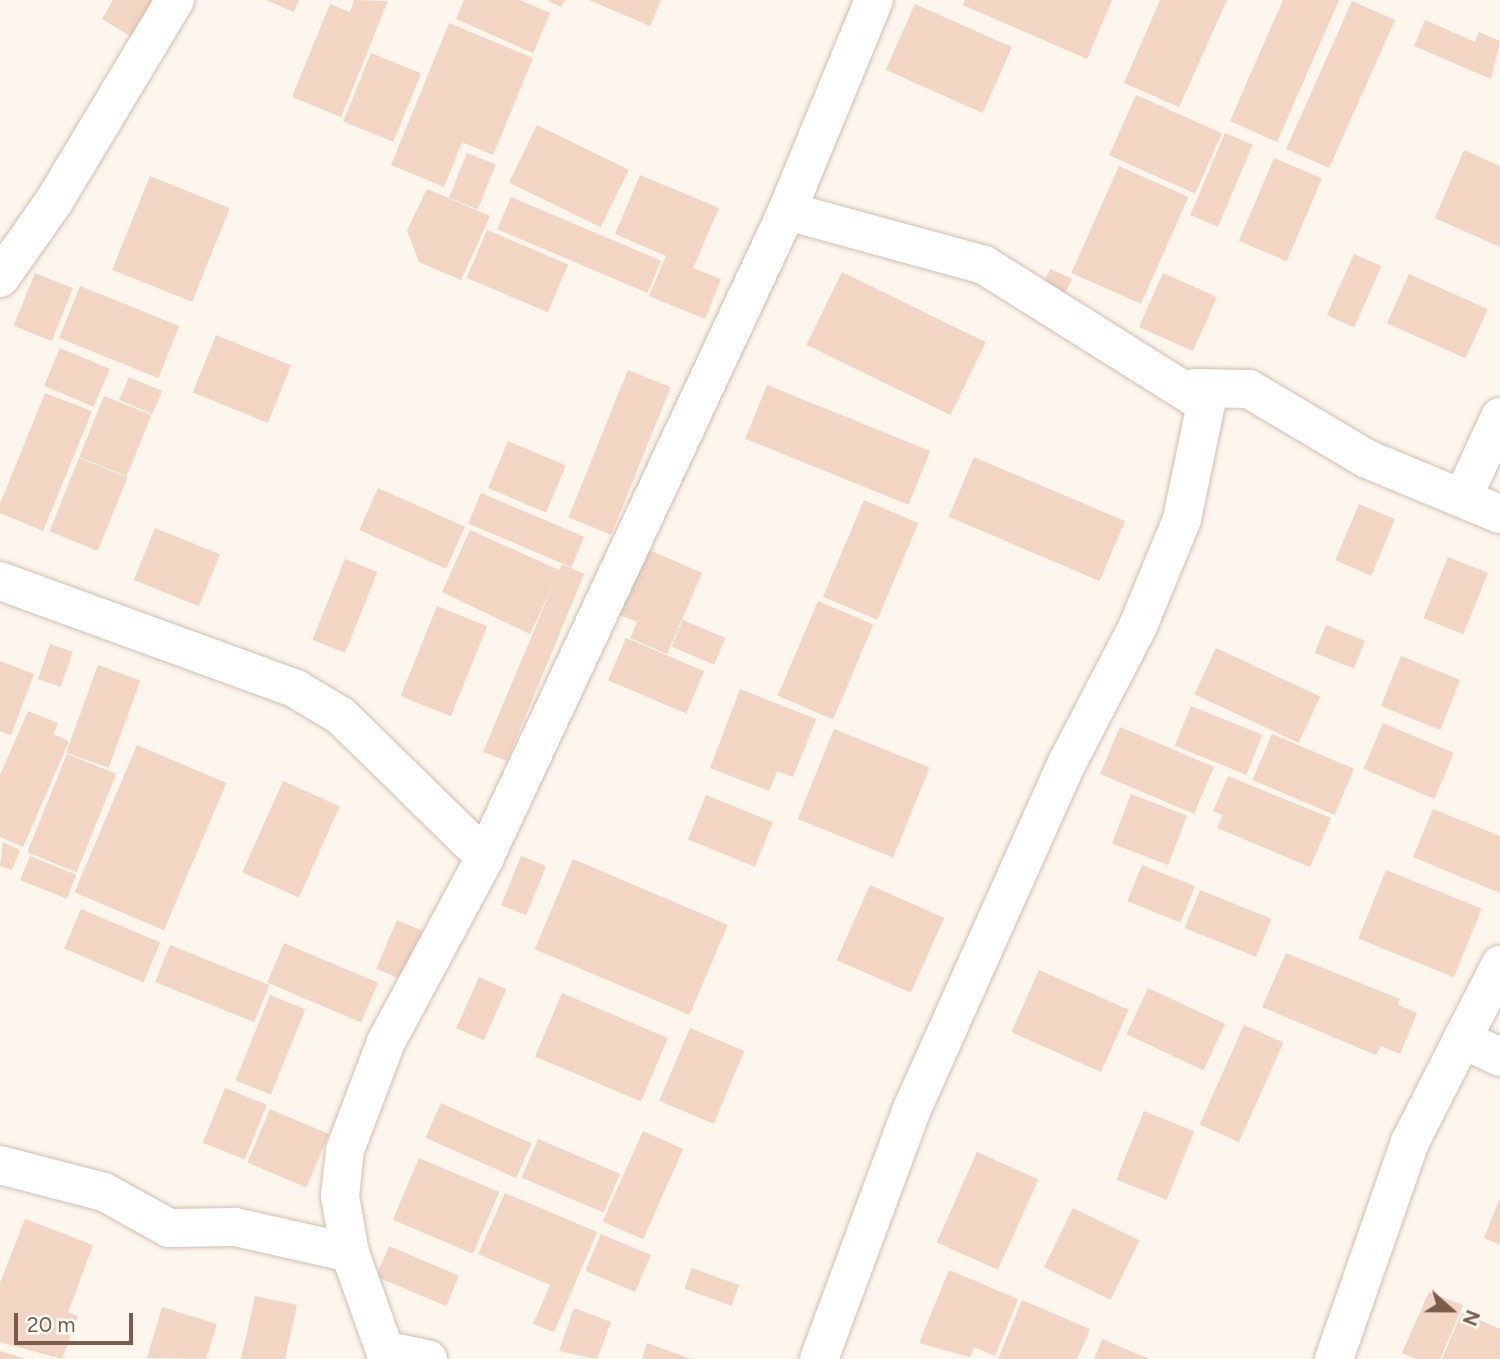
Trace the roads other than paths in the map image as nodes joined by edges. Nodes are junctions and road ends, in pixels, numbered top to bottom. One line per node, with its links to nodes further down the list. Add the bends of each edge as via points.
1 (175, 0): 4 (street, via 53,203)
2 (874, 0): 3 (street)
3 (787, 211): 5 (street, via 984,265); 10 (street)
4 (0, 278)
5 (1206, 404): 7 (street, via 1195,388 1249,389 1367,459); 18 (street, via 1182,519 1143,614 1067,763 912,1109)
6 (1500, 417): 7 (street)
7 (1463, 497): 8 (street)
8 (1500, 514)
9 (0, 581): 10 (street, via 296,689 341,716)
10 (485, 857): 15 (street, via 386,1042 345,1150 340,1196)
11 (1500, 965): 12 (street)
12 (1462, 1039): 13 (street); 19 (street, via 1382,1210)
13 (1500, 1057)
14 (0, 1165): 15 (street, via 104,1192 169,1228 235,1227)
15 (350, 1253): 16 (street)
16 (388, 1355): 17 (street)
17 (428, 1359)
18 (819, 1359)
19 (1334, 1359)

